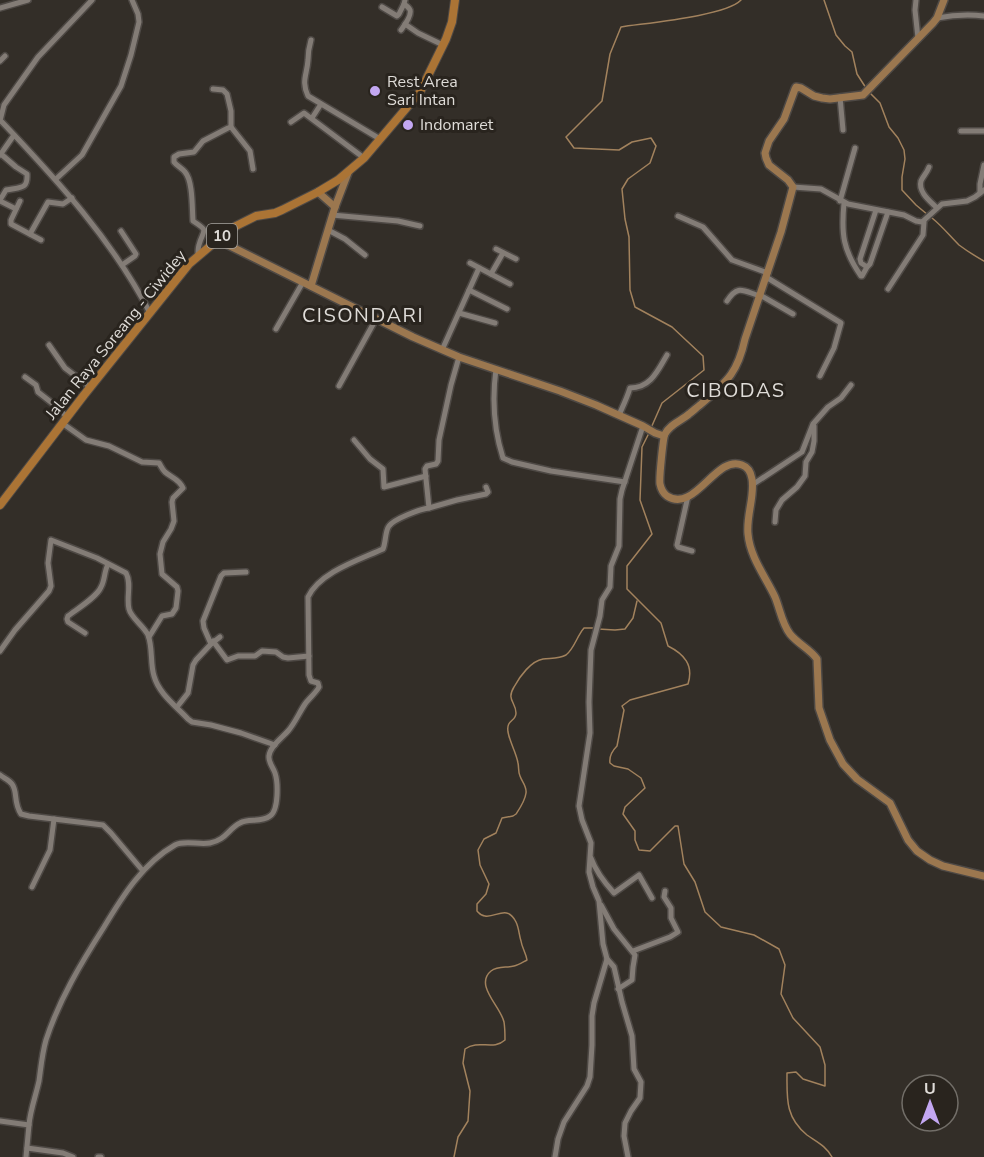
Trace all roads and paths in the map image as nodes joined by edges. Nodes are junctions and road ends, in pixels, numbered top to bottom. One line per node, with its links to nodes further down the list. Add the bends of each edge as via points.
1 (28, 0): 9 (street)
2 (92, 0): 23 (street, via 38,57 4,105)
3 (132, 0): 38 (street, via 139,22 121,86 82,154)
4 (455, 0): 16 (highway, Jalan Raya Soreang - Ciwidey / 10)
5 (916, 0): 14 (street)
6 (944, 0): 11 (main road)
7 (405, 2): 8 (street, via 397,16); 12 (street, via 410,10)
8 (382, 7)
9 (0, 8)
10 (984, 16): 11 (street)
11 (937, 18): 14 (main road)
12 (405, 24): 13 (street); 16 (street)
13 (400, 30)
14 (918, 38): 20 (main road, via 861,96)
15 (311, 40): 21 (street, via 304,85 308,96)
16 (443, 45): 30 (highway, Jalan Raya Soreang - Ciwidey / 10, via 420,92)
17 (5, 56): 18 (street)
18 (0, 61)
19 (213, 89): 25 (street, via 227,94)
20 (840, 97): 26 (street); 39 (main road, via 822,98 796,87 792,94 784,119 766,146 766,158 772,169)
21 (321, 104): 22 (street); 30 (street)
22 (312, 118): 24 (street, via 303,114); 33 (street)
23 (0, 121): 29 (street)
24 (291, 122)
25 (231, 127): 36 (street, via 250,151); 61 (street, via 204,141 194,152 173,159 189,178 193,221 204,231)
26 (843, 130)
27 (961, 131): 28 (street)
28 (984, 131)
29 (14, 135): 32 (street); 38 (street)
30 (380, 139): 33 (highway, Jalan Raya Soreang - Ciwidey / 10)
31 (855, 148): 45 (street)
32 (1, 154): 43 (street, via 27,174 27,179 23,187 6,190)
33 (364, 158): 37 (highway, Jalan Raya Soreang - Ciwidey / 10)
34 (984, 165): 41 (street)
35 (929, 167): 47 (street, via 921,179 921,188)
36 (253, 169)
37 (348, 173): 40 (highway, Jalan Raya Soreang - Ciwidey / 10); 49 (main road)
38 (56, 179): 42 (street)
39 (793, 187): 45 (street, via 821,189); 69 (main road)
40 (318, 192): 49 (main road); 58 (highway, Jalan Raya Soreang - Ciwidey / 10, via 274,213 246,220)
41 (982, 192): 47 (street)
42 (72, 198): 56 (street, via 63,204 48,202); 65 (street)
43 (0, 201): 46 (street)
44 (20, 201): 46 (street)
45 (842, 202): 48 (street); 66 (street, via 845,246 861,276)
46 (16, 209): 56 (street, via 12,224)
47 (936, 209): 52 (street)
48 (876, 210): 50 (street); 66 (street, via 860,259)
49 (334, 211): 53 (street); 54 (main road)
50 (888, 212): 52 (street, via 918,222); 66 (street)
51 (678, 216): 69 (street, via 703,227 732,260)
52 (925, 220): 73 (street, via 923,235)
53 (420, 226)
54 (328, 230): 62 (street); 72 (main road)
55 (121, 231): 65 (street, via 136,254)
56 (30, 234): 57 (street)
57 (41, 240)
58 (218, 240): 61 (highway, Jalan Raya Soreang - Ciwidey / 10); 70 (main road)
59 (496, 249): 60 (street)
60 (503, 253): 63 (street); 68 (street)
61 (198, 255): 78 (highway, Jalan Raya Soreang - Ciwidey / 10)
62 (365, 255)
63 (516, 260)
64 (470, 263): 67 (street)
65 (122, 265): 78 (street)
66 (867, 267)
67 (479, 268): 68 (street); 74 (street)
68 (491, 274): 71 (street)
69 (767, 275): 75 (main road); 89 (street, via 841,323)
70 (303, 282): 72 (main road); 83 (street)
71 (510, 284)
72 (311, 286): 81 (main road)
73 (888, 289)
74 (469, 290): 77 (street); 79 (street)
75 (760, 296): 76 (street, via 736,290); 80 (street); 98 (main road, via 728,381)
76 (727, 301)
77 (507, 309)
78 (150, 313): 93 (highway, Jalan Raya Soreang - Ciwidey / 10)
79 (459, 313): 82 (street); 85 (street)
80 (793, 314)
81 (376, 319): 85 (main road); 92 (street)
82 (495, 323)
83 (276, 329)
84 (49, 345): 93 (street, via 65,368)
85 (442, 350): 87 (main road)
86 (667, 355): 94 (street, via 652,379 630,388)
87 (459, 357): 88 (main road); 100 (street, via 439,440 438,461 426,467)
88 (496, 369): 94 (main road); 101 (street, via 494,413 503,458 550,471)
89 (820, 376)
90 (25, 377): 95 (street)
91 (851, 385): 96 (street)
92 (339, 386)
93 (90, 387): 95 (highway, Jalan Raya Soreang - Ciwidey / 10)
94 (619, 415): 97 (main road)
95 (65, 420): 105 (highway, Jalan Raya Soreang - Ciwidey / 10); 112 (street, via 86,440 142,462 159,464 183,486 173,498 174,521 160,554 162,574 177,587 177,600 173,613 162,616)
96 (813, 424): 102 (street, via 802,452); 107 (street, via 814,441 805,476 782,500)
97 (644, 427): 98 (main road); 101 (street)
98 (664, 436): 104 (main road, via 660,485 668,496)
99 (354, 440): 100 (street, via 383,469 384,487)
100 (426, 476): 106 (street)
101 (619, 482): 121 (street, via 619,547 591,650 590,733 579,806 591,843)
102 (752, 485): 104 (main road, via 745,466 731,464); 123 (main road, via 747,523 750,543 789,633 817,659 819,708 839,760 890,803 917,851 943,866)
103 (486, 487): 106 (street, via 486,494)
104 (687, 496): 108 (street, via 677,544)
105 (0, 505)
106 (429, 508): 116 (street, via 394,522 388,528 382,549 341,568 311,590 307,607)
107 (775, 522)
108 (692, 551)
109 (108, 564): 111 (street, via 101,588 67,619); 112 (street, via 126,573 128,608); 115 (street, via 51,540 49,591)
110 (246, 572): 114 (street, via 221,576 203,621)
111 (85, 633)
112 (149, 637): 117 (street, via 154,676 161,691)
113 (220, 637): 114 (street)
114 (212, 642): 116 (street, via 227,660 255,656 262,651 288,658); 117 (street, via 193,665 188,693)
115 (0, 651)
116 (309, 656): 118 (street, via 309,679 320,687)
117 (177, 707): 118 (street, via 192,722)
118 (275, 745): 122 (street, via 268,757 277,787 276,810 271,816 238,823 219,841 177,843)
119 (0, 775): 120 (street, via 14,787 21,814)
120 (54, 819): 122 (street, via 106,827); 124 (street, via 50,850)
121 (590, 856): 126 (street, via 600,877 614,893 639,875); 127 (street, via 590,878)
122 (142, 871): 132 (street, via 82,960 53,1020)
123 (984, 876)
124 (32, 887)
125 (665, 891): 128 (street, via 678,932)
126 (652, 898)
127 (599, 901): 128 (street, via 614,929); 129 (street)
128 (633, 951): 130 (street, via 632,980)
129 (607, 959): 130 (street, via 614,967); 136 (street, via 593,1010 590,1077 564,1122)
130 (618, 989): 137 (street, via 641,1087 640,1098 625,1123)
131 (0, 1120): 132 (street)
132 (29, 1125): 133 (street)
133 (27, 1148): 134 (street); 135 (street)
134 (26, 1157)
135 (73, 1157)
136 (555, 1157)
137 (628, 1157)

